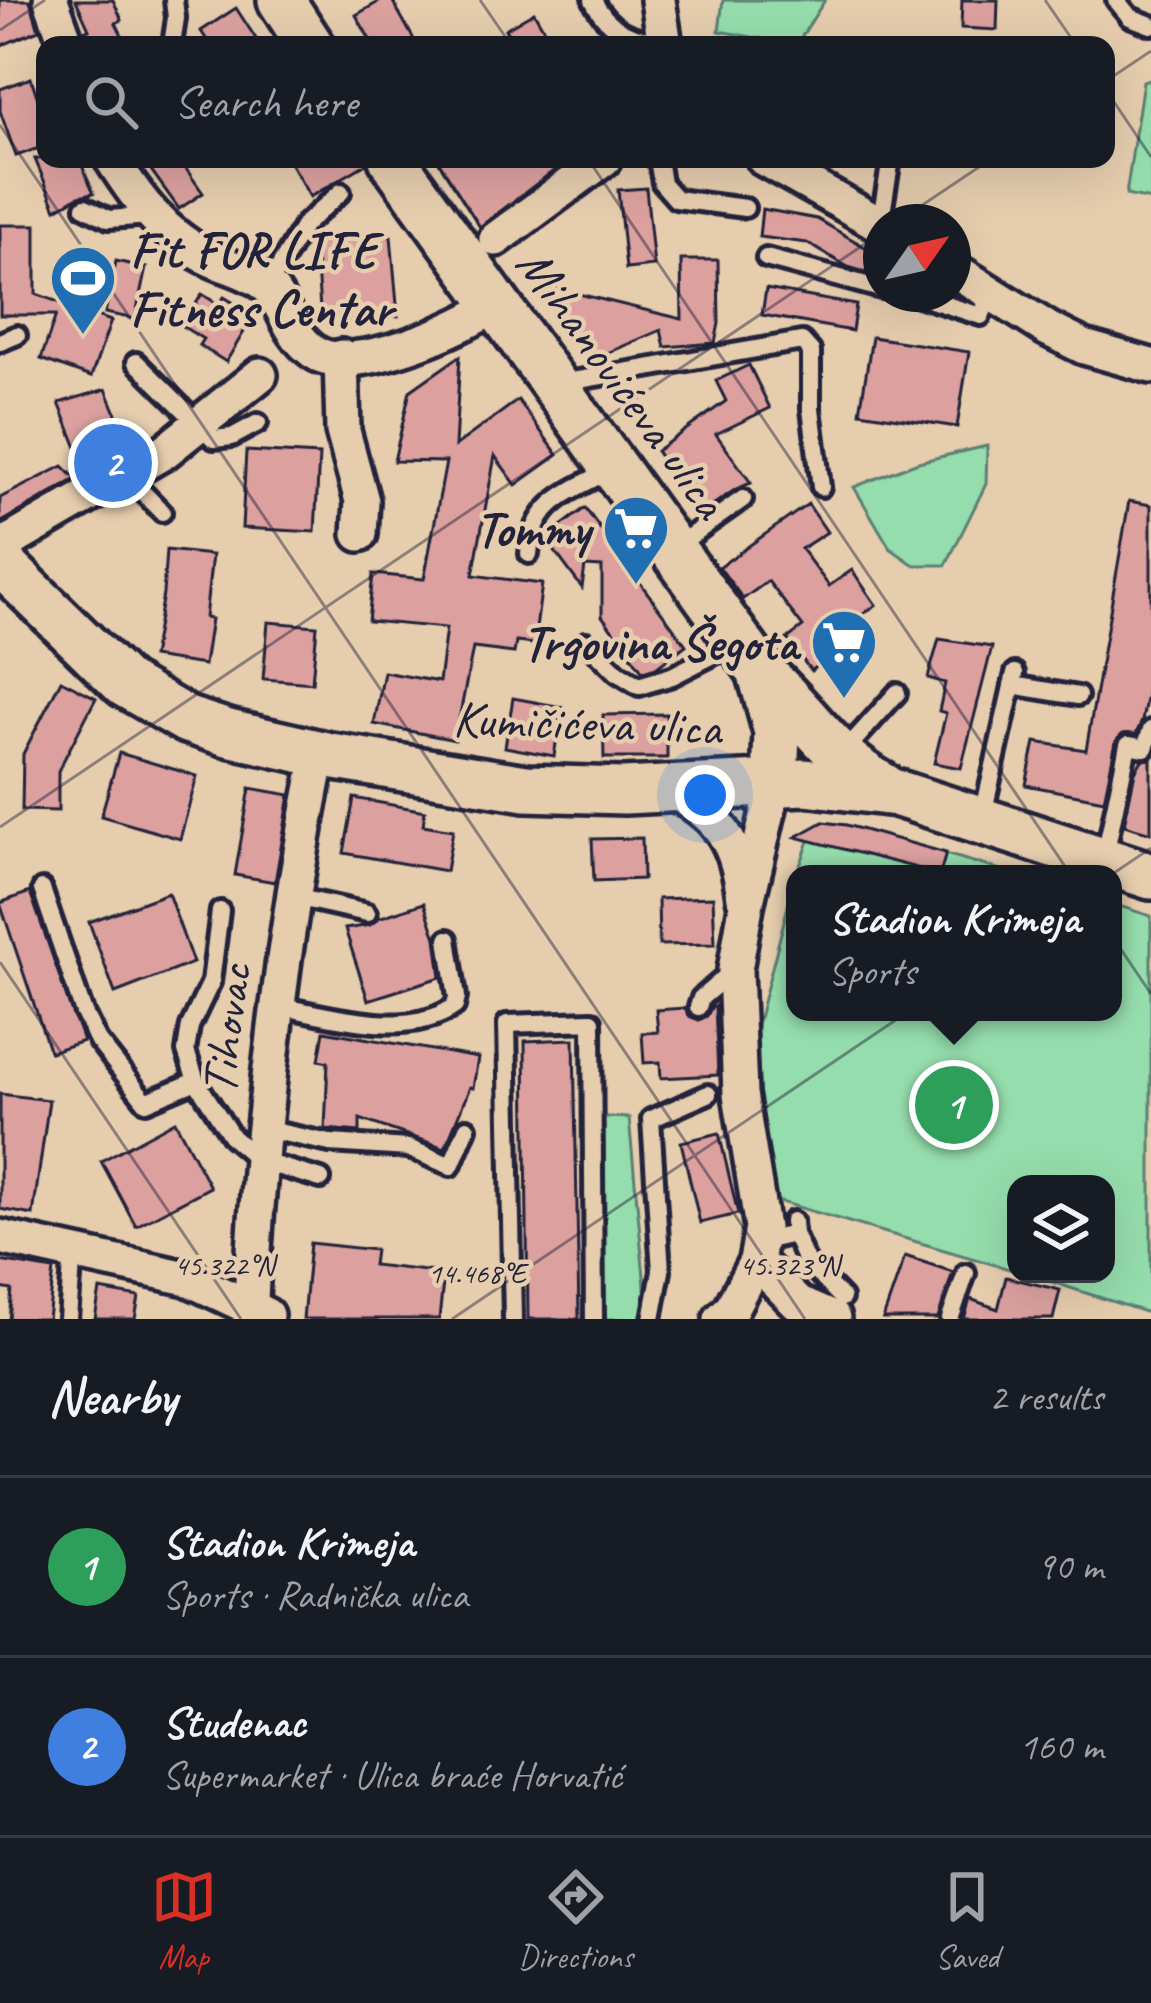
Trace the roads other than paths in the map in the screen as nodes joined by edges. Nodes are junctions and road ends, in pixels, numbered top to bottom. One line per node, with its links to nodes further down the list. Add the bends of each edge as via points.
1 (51, 0): 8 (street)
2 (174, 0): 9 (lane)
3 (280, 0): 10 (main road)
4 (593, 0): 11 (lane, via 602,18)
5 (658, 0): 12 (street)
6 (1116, 0): 7 (lane)
7 (1151, 26)
8 (64, 36)
9 (172, 36)
10 (304, 36)
11 (629, 36)
12 (663, 36)
13 (118, 168): 24 (street)
14 (399, 168): 31 (main road, Mihanovićeva ulica)
15 (592, 168): 25 (street)
16 (660, 168): 22 (lane, via 676,199)
17 (780, 168): 23 (street)
18 (890, 168): 20 (lane)
19 (341, 192): 29 (lane, via 304,225)
20 (884, 204)
21 (85, 207): 24 (lane, via 110,219)
22 (745, 208)
23 (863, 215)
24 (152, 216): 29 (street, via 182,243)
25 (496, 239)
26 (766, 258): 28 (lane)
27 (971, 279): 30 (street)
28 (863, 284)
29 (268, 286): 33 (street, via 299,339 323,358)
30 (992, 291): 32 (lane, via 981,316); 35 (street, via 1048,329)
31 (497, 304): 33 (street, via 453,331); 37 (main road, Mihanovićeva ulica)
32 (968, 312)
33 (341, 358): 45 (street)
34 (136, 362): 38 (lane)
35 (1151, 366)
36 (260, 375): 38 (street)
37 (554, 384): 40 (main road, Mihanovićeva ulica); 42 (lane, via 802,341 812,357)
38 (201, 424): 39 (lane, via 214,439); 41 (street)
39 (258, 424)
40 (614, 467): 47 (main road, Mihanovićeva ulica); 48 (lane, via 548,506)
41 (125, 474): 44 (lane); 46 (street)
42 (821, 488)
43 (743, 499): 47 (lane)
44 (163, 512)
45 (360, 534)
46 (0, 547)
47 (673, 549): 51 (main road, Mihanovićeva ulica)
48 (529, 554)
49 (0, 562): 55 (main road, Kumičićeva ulica, via 152,703 228,733)
50 (586, 642): 51 (lane, via 638,686)
51 (750, 657): 56 (main road, Mihanovićeva ulica); 57 (main road, Mihanovićeva ulica, via 777,732)
52 (897, 692): 56 (lane)
53 (1078, 696): 60 (lane, via 1014,679)
54 (1151, 730): 61 (lane, via 1145,748 1128,745)
55 (319, 754): 58 (main road, Kumičićeva ulica, via 526,788); 66 (street, Tihovac)
56 (839, 758): 59 (main road, Mihanovićeva ulica)
57 (776, 782): 58 (main road, Kumičićeva ulica); 59 (main road, Kumičićeva ulica); 67 (street)
58 (668, 789): 67 (street, via 716,821 740,864)
59 (896, 794): 60 (main road, Kumičićeva ulica)
60 (981, 821): 61 (main road, Kumičićeva ulica)
61 (1104, 861): 62 (main road, Kumičićeva ulica)
62 (1117, 865)
63 (1122, 867): 64 (main road, Kumičićeva ulica)
64 (1151, 876)
65 (42, 890): 75 (lane, via 91,1027 146,1102)
66 (295, 897): 69 (lane); 72 (street, Tihovac)
67 (746, 906): 71 (street)
68 (220, 911): 75 (lane, via 211,982 190,1026)
69 (367, 913)
70 (448, 939): 72 (lane, via 457,997 439,1018 361,1022)
71 (735, 970): 73 (lane); 76 (street)
72 (278, 1006): 78 (street, Tihovac)
73 (698, 1007)
74 (705, 1075): 76 (lane)
75 (196, 1082): 78 (lane, via 232,1137)
76 (724, 1094): 82 (street, via 762,1228); 89 (lane, via 651,1119 661,1271)
77 (467, 1128): 78 (lane, via 451,1166 408,1148)
78 (262, 1145): 79 (lane); 85 (street, Tihovac)
79 (321, 1179)
80 (0, 1237): 81 (street)
81 (73, 1251): 85 (street, via 187,1278); 86 (lane)
82 (758, 1252): 84 (street, via 797,1304); 84 (lane, via 793,1228); 90 (street)
83 (966, 1273): 91 (lane)
84 (827, 1302)
85 (258, 1315)
86 (68, 1319)
87 (513, 1319): 88 (lane, via 507,1024 592,1021)
88 (594, 1319)
89 (652, 1319)
90 (721, 1319)
91 (950, 1319)

